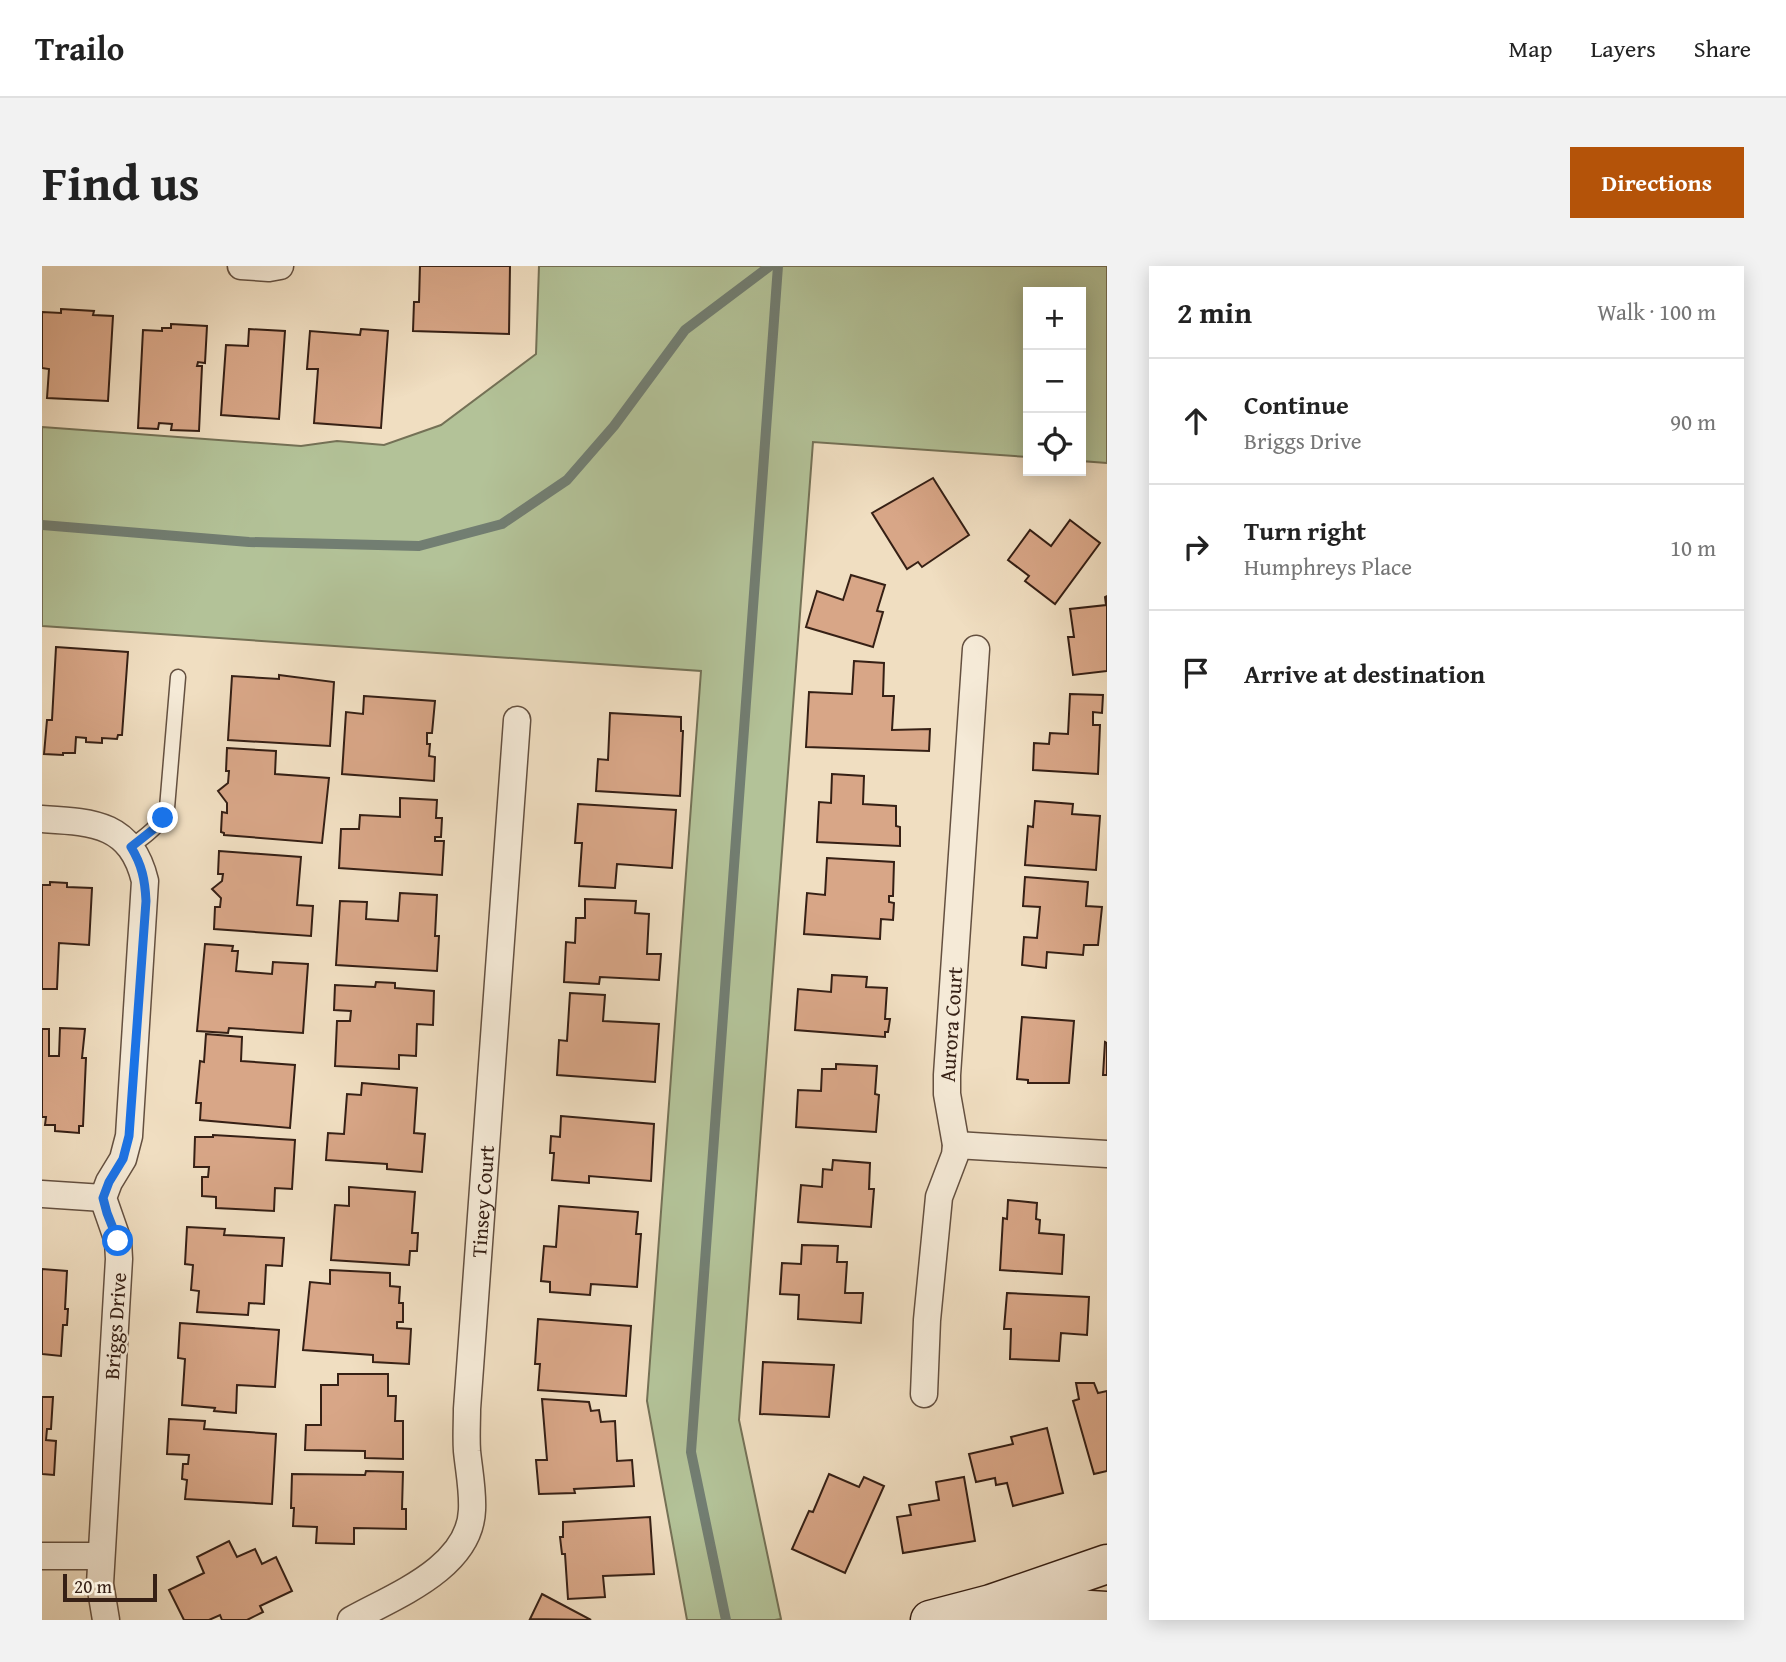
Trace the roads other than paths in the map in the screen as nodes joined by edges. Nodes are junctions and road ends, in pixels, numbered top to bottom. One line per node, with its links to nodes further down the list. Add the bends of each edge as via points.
1 (241, 266): 2 (street)
2 (281, 266)
3 (976, 649): 8 (street, Aurora Court, via 947,1064)
4 (178, 677): 7 (lane, via 167,808 155,828)
5 (517, 720): 19 (street, Tinsey Court, via 467,1409 472,1513 464,1540 450,1560 430,1577)
6 (42, 819): 7 (street, via 95,824 122,837)
7 (131, 847): 11 (street, via 141,863 146,901 129,1136)
8 (956, 1145): 9 (street); 12 (street, Aurora Court, via 939,1197)
9 (1107, 1154)
10 (42, 1194): 11 (street)
11 (103, 1198): 14 (street, Briggs Drive, via 118,1241 119,1259)
12 (924, 1394)
13 (42, 1556): 14 (street)
14 (101, 1556): 18 (street, Briggs Drive)
15 (1107, 1564): 16 (main road)
16 (991, 1604): 17 (main road); 20 (main road)
17 (1107, 1611)
18 (106, 1620)
19 (351, 1620)
20 (930, 1620)

